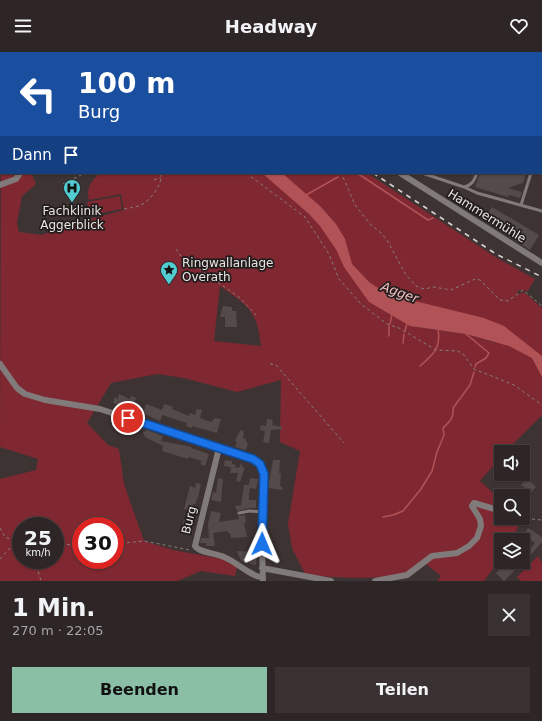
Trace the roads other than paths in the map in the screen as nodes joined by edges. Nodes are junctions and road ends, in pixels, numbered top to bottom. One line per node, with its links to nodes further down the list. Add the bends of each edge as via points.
1 (19, 174): 6 (street, via 16,180)
2 (402, 174): 10 (street, Hammermühle)
3 (425, 174): 7 (lane)
4 (476, 174): 7 (lane, via 474,181)
5 (531, 174): 8 (lane)
6 (0, 185)
7 (464, 187): 8 (lane)
8 (521, 205): 9 (lane)
9 (542, 211)
10 (542, 263)
11 (0, 364): 12 (street, Burg, via 17,388 25,394 100,409)
12 (219, 448): 14 (street, Burg, via 253,459 260,464 264,474); 17 (street, Burg, via 196,538 196,548 237,563)
13 (494, 509): 18 (street, via 474,503 472,506 481,526 478,538 457,553 432,556 411,573)
14 (263, 512): 15 (lane); 16 (street, Burg)
15 (239, 513)
16 (262, 568): 17 (street, Burg); 19 (street)
17 (262, 580)
18 (397, 580): 20 (street)
19 (331, 581)
20 (375, 581)

